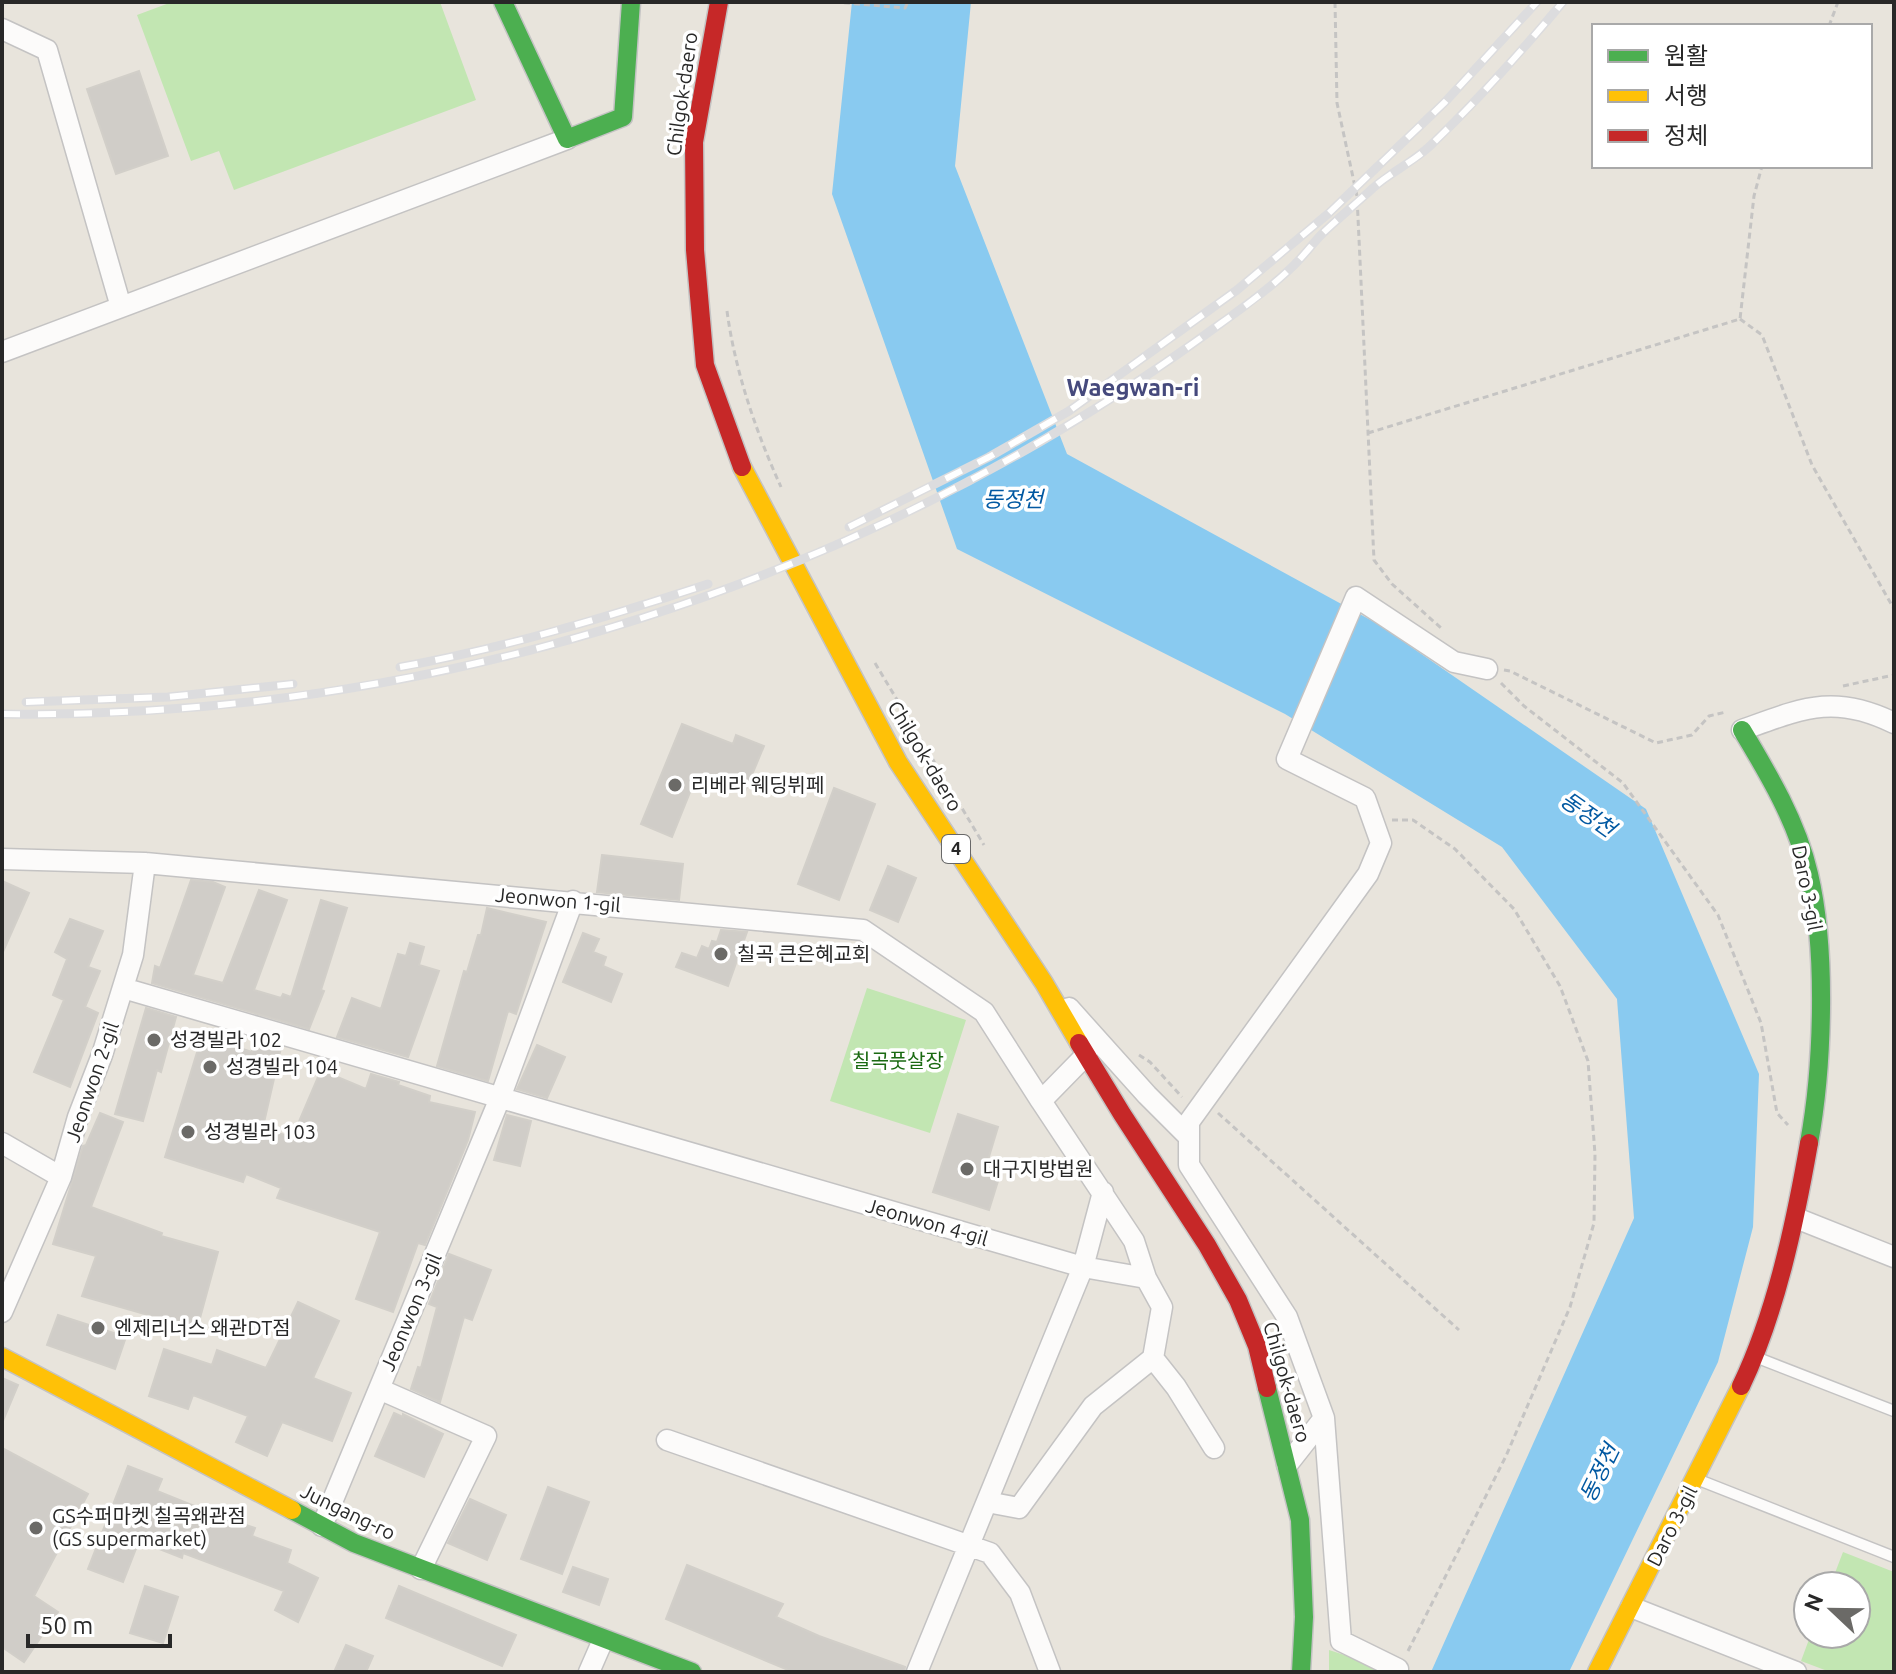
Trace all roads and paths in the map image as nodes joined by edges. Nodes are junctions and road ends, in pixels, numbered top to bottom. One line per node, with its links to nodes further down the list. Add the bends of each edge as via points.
1 (503, 2): 10 (street)
2 (631, 2): 10 (street, via 623,117)
3 (719, 2): 32 (street, Chilgok-daero / 4, via 694,142 695,250 705,365 744,473 898,762)
4 (835, 2): 5 (path, via 905,8)
5 (908, 2)
6 (1335, 2): 16 (path, via 1337,103 1357,196)
7 (1838, 2): 8 (path)
8 (1830, 24)
9 (2, 29): 13 (street, via 47,50)
10 (567, 139): 13 (street)
11 (1761, 168): 14 (path)
12 (725, 301): 17 (path, via 732,346)
13 (121, 307): 15 (street)
14 (1740, 319): 16 (path); 18 (path, via 1762,335 1812,465)
15 (2, 352)
16 (1366, 433): 19 (path, via 1374,560 1392,584)
17 (786, 498)
18 (1894, 609)
19 (1451, 637)
20 (869, 654): 28 (path)
21 (1487, 669): 24 (path, via 1510,671 1656,743 1692,735 1709,716); 27 (street, via 1454,662 1356,597 1287,759 1365,798); 41 (path, via 1524,706 1623,783 1718,915 1761,1023 1777,1113)
22 (1894, 675): 23 (path)
23 (1838, 687)
24 (1738, 709)
25 (1894, 723): 26 (street, Daro 3-gil, via 1861,709 1835,706 1802,708)
26 (1742, 730): 41 (street, Daro 3-gil, via 1795,830 1817,922 1818,1057)
27 (1373, 820): 37 (street, via 1381,843 1368,874); 67 (path, via 1413,820 1455,849 1514,909 1560,986 1588,1061 1595,1154 1594,1223 1570,1307 1506,1456)
28 (987, 849)
29 (2, 859): 30 (street, Jeonwon 1-gil)
30 (145, 863): 31 (street, Jeonwon 1-gil); 33 (street, Jeonwon 2-gil, via 133,955)
31 (573, 901): 36 (street, Jeonwon 3-gil); 38 (street, Jeonwon 1-gil, via 863,930 984,1012)
32 (1044, 983): 34 (street, Chilgok-daero / 4); 39 (street)
33 (123, 988): 36 (street); 42 (street, Jeonwon 2-gil)
34 (1087, 1054): 38 (street); 58 (street, Chilgok-daero / 4, via 1238,1300 1257,1346)
35 (1139, 1055): 37 (path, via 1186,1102)
36 (500, 1098): 46 (street, Jeonwon 4-gil); 53 (street, Jeonwon 3-gil)
37 (1204, 1100): 39 (street, via 1189,1122); 49 (path)
38 (1041, 1101): 43 (street, Jeonwon 1-gil)
39 (1189, 1137): 55 (street, via 1189,1165 1287,1317)
40 (2, 1143): 42 (street)
41 (1808, 1147): 44 (street, Daro 3-gil)
42 (61, 1177): 48 (street, Jeonwon 2-gil)
43 (1103, 1192): 46 (street); 47 (street, Jeonwon 1-gil, via 1134,1241)
44 (1796, 1218): 45 (street); 51 (street, Daro 3-gil)
45 (1894, 1257)
46 (1083, 1267): 47 (street, Jeonwon 4-gil); 60 (street)
47 (1146, 1278): 52 (street, Jeonwon 1-gil, via 1162,1307)
48 (2, 1312)
49 (1459, 1330)
50 (2, 1357): 61 (street, Jungang-ro)
51 (1755, 1357): 54 (lane); 59 (street, Daro 3-gil)
52 (1153, 1358): 57 (street); 60 (street, via 1093,1406 1019,1508)
53 (379, 1389): 61 (street, Jeonwon 3-gil); 64 (street, via 486,1436)
54 (1894, 1411)
55 (1324, 1418): 58 (street); 67 (street, via 1341,1641)
56 (667, 1440): 62 (street)
57 (1214, 1448)
58 (1287, 1465): 72 (street, Chilgok-daero / 4, via 1300,1520)
59 (1696, 1479): 63 (lane); 65 (street, Daro 3-gil)
60 (987, 1502): 62 (street)
61 (322, 1526): 64 (street, Jungang-ro)
62 (969, 1545): 70 (street); 71 (street, via 990,1553 1020,1593)
63 (1894, 1557)
64 (421, 1569): 66 (street, Jungang-ro)
65 (1631, 1607): 73 (street, Daro 3-gil); 74 (street)
66 (603, 1640): 68 (street); 69 (street, Jungang-ro)
67 (1398, 1669)
68 (589, 1672)
69 (692, 1672)
70 (917, 1672)
71 (1050, 1672)
72 (1301, 1672)
73 (1597, 1672)
74 (1796, 1672)

